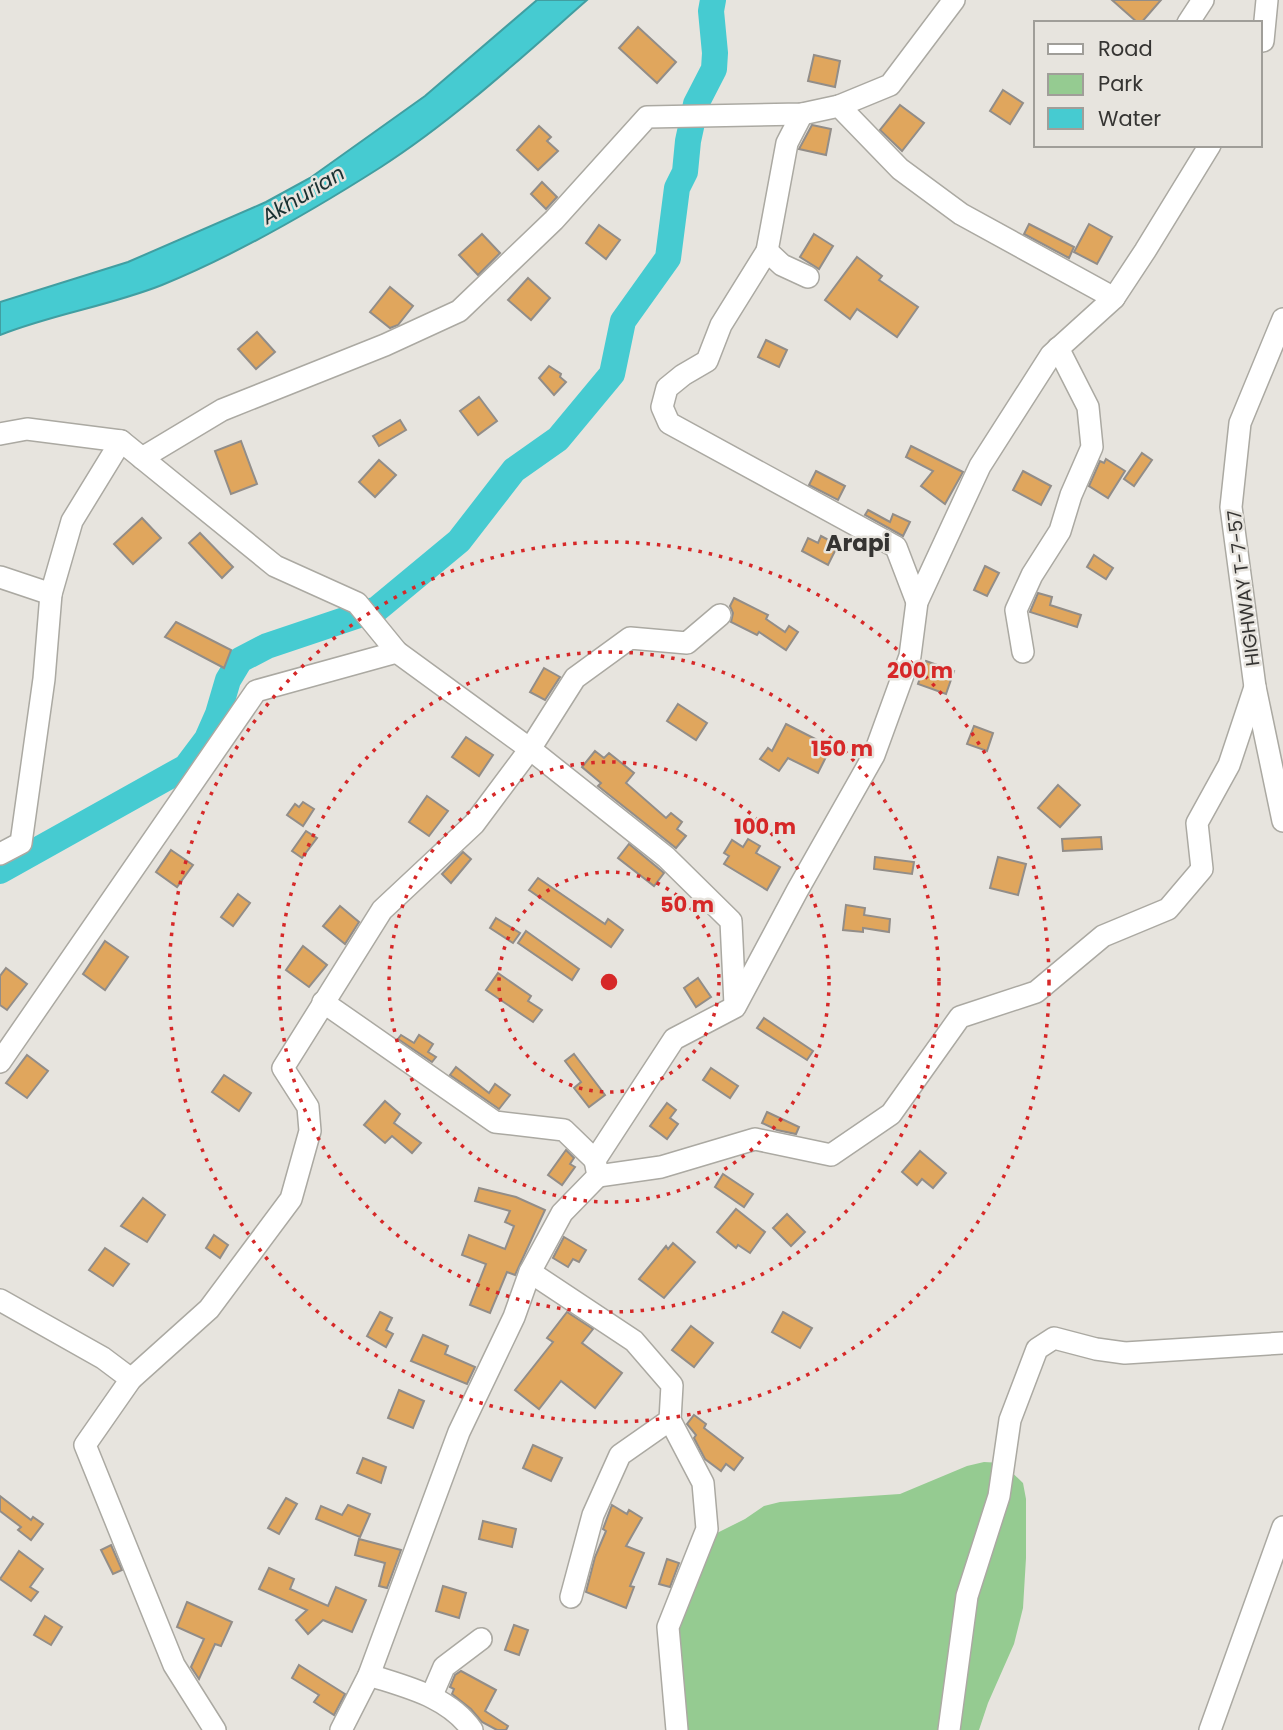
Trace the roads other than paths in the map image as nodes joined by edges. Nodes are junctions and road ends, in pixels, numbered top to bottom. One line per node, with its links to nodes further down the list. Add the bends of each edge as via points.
1 (954, 0): 7 (street, via 890,85)
2 (1203, 0): 5 (street)
3 (1267, 0): 6 (street)
4 (1283, 16): 6 (street)
5 (1189, 21)
6 (1262, 44)
7 (839, 106): 8 (street); 12 (street, via 900,169 961,214)
8 (802, 114): 10 (street, via 787,143); 17 (street, via 647,117 554,220 459,311 222,410)
9 (1209, 147): 12 (street)
10 (767, 251): 11 (street, via 782,265); 20 (street, via 721,325 707,361 667,388 662,407 669,423 896,547)
11 (808, 276)
12 (1114, 298): 14 (street)
13 (1283, 319): 24 (street, HIGHWAY T-7-57, via 1240,423 1231,507)
14 (1058, 348): 20 (street, via 980,466); 23 (street, via 1088,407 1092,447 1060,531 1016,610)
15 (0, 434): 16 (street, via 27,429)
16 (121, 441): 17 (street); 19 (street, via 72,520)
17 (142, 458): 22 (street, via 275,566 357,603)
18 (0, 577): 19 (street)
19 (51, 594): 27 (street, via 21,843)
20 (917, 602): 29 (street, via 910,656 874,755)
21 (720, 615): 25 (street, via 687,643 630,638 576,678)
22 (397, 652): 25 (street); 30 (street, via 256,691)
23 (1023, 652)
24 (1255, 687): 26 (street, HIGHWAY T-7-57); 31 (street, via 1229,765 1197,823 1202,869 1168,909 1103,936 1036,992 960,1017 891,1114 831,1155 755,1139 661,1167)
25 (530, 750): 28 (street, via 474,824 382,910); 29 (street, via 666,857 730,921)
26 (1283, 821)
27 (0, 854)
28 (323, 1002): 31 (street, via 495,1122 565,1130); 35 (street, via 283,1068 308,1107 310,1132 291,1199 209,1308)
29 (735, 1007): 31 (street, via 674,1038)
30 (0, 1062)
31 (597, 1168): 32 (street, via 562,1213)
32 (530, 1272): 36 (street, via 634,1340 672,1385); 40 (street, via 514,1317 459,1433)
33 (0, 1300): 35 (street, via 103,1358)
34 (1283, 1343): 46 (street, via 1125,1353 1054,1338 1037,1349 1010,1420 999,1496 967,1596)
35 (131, 1379): 42 (street, via 85,1445 174,1665)
36 (670, 1420): 38 (street, via 620,1455 593,1516); 45 (street, via 703,1483 707,1529 668,1627)
37 (1283, 1527): 47 (street)
38 (571, 1597)
39 (481, 1639): 41 (street, via 444,1667)
40 (369, 1675): 41 (street); 43 (street)
41 (432, 1695): 44 (street)
42 (215, 1730)
43 (341, 1730)
44 (472, 1730)
45 (677, 1730)
46 (949, 1730)
47 (1210, 1730)

